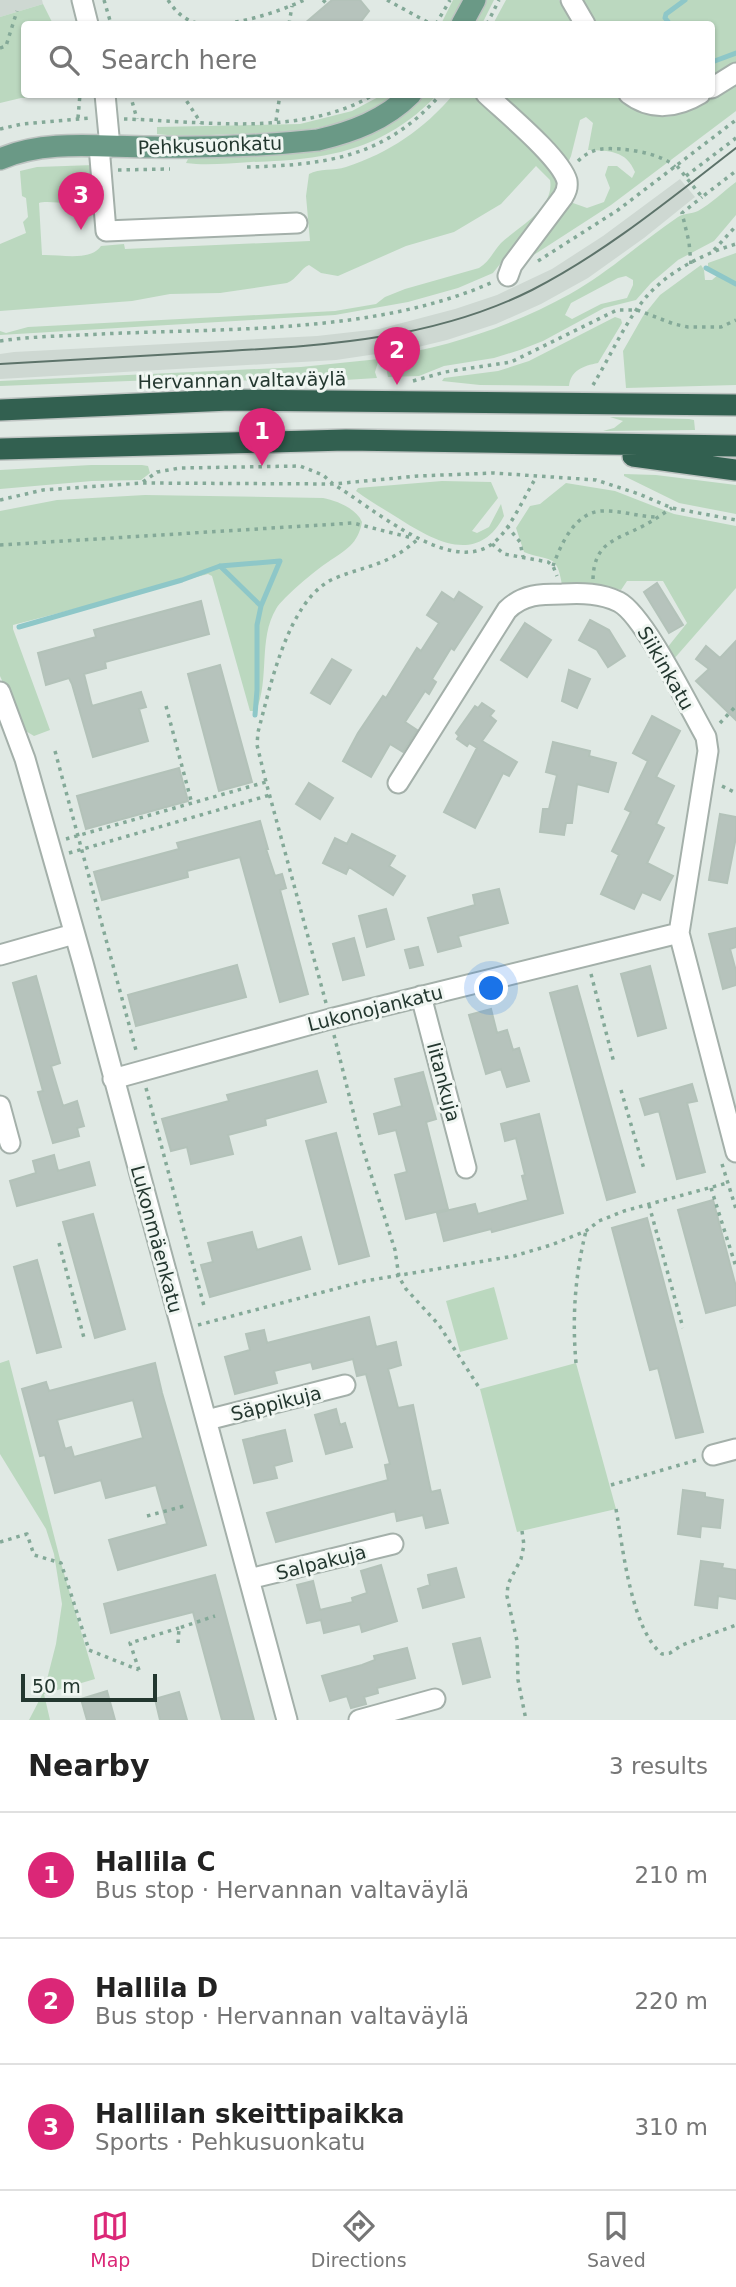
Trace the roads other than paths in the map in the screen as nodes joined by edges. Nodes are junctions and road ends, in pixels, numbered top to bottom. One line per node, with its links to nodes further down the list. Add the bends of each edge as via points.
1 (82, 0): 4 (street)
2 (475, 0): 5 (main road)
3 (571, 0): 6 (street)
4 (87, 21)
5 (464, 21)
6 (583, 21)
7 (736, 73): 8 (street)
8 (715, 86)
9 (106, 98): 14 (street)
10 (406, 98): 14 (main road, Pehkusuonkatu, via 358,128 318,140)
11 (490, 98): 17 (street, via 543,149 564,174 567,189)
12 (637, 98): 13 (street, via 668,107)
13 (693, 98)
14 (105, 147): 15 (main road, Pehkusuonkatu, via 33,148); 16 (street, via 106,231)
15 (0, 159)
16 (297, 223)
17 (508, 276)
18 (736, 405): 19 (highway, Hervannan valtaväylä, via 230,400)
19 (0, 410)
20 (530, 444): 21 (highway); 22 (highway, via 346,440); 23 (highway)
21 (736, 446)
22 (0, 449)
23 (736, 470)
24 (0, 692): 27 (street, Lukonmäenkatu, via 25,759)
25 (398, 783): 26 (street, Siikinkatu, via 516,601 533,595 594,594 618,601 644,628 706,737 708,751)
26 (679, 933): 29 (street, Lukonojankatu); 33 (street)
27 (74, 934): 28 (street); 30 (street, Lukonmäenkatu)
28 (0, 955)
29 (421, 996): 30 (street, Lukonojankatu); 34 (street, Iitankuja)
30 (113, 1079): 36 (street, Lukonmäenkatu)
31 (0, 1107): 32 (street)
32 (10, 1143)
33 (736, 1152)
34 (466, 1168)
35 (345, 1385): 36 (street, Säppikuja)
36 (206, 1420): 40 (street, Lukonmäenkatu)
37 (736, 1449): 38 (street)
38 (713, 1455)
39 (393, 1544): 40 (street, Salpakuja)
40 (249, 1579): 42 (street, Lukonmäenkatu)
41 (435, 1699): 43 (street)
42 (287, 1720)
43 (359, 1720)

